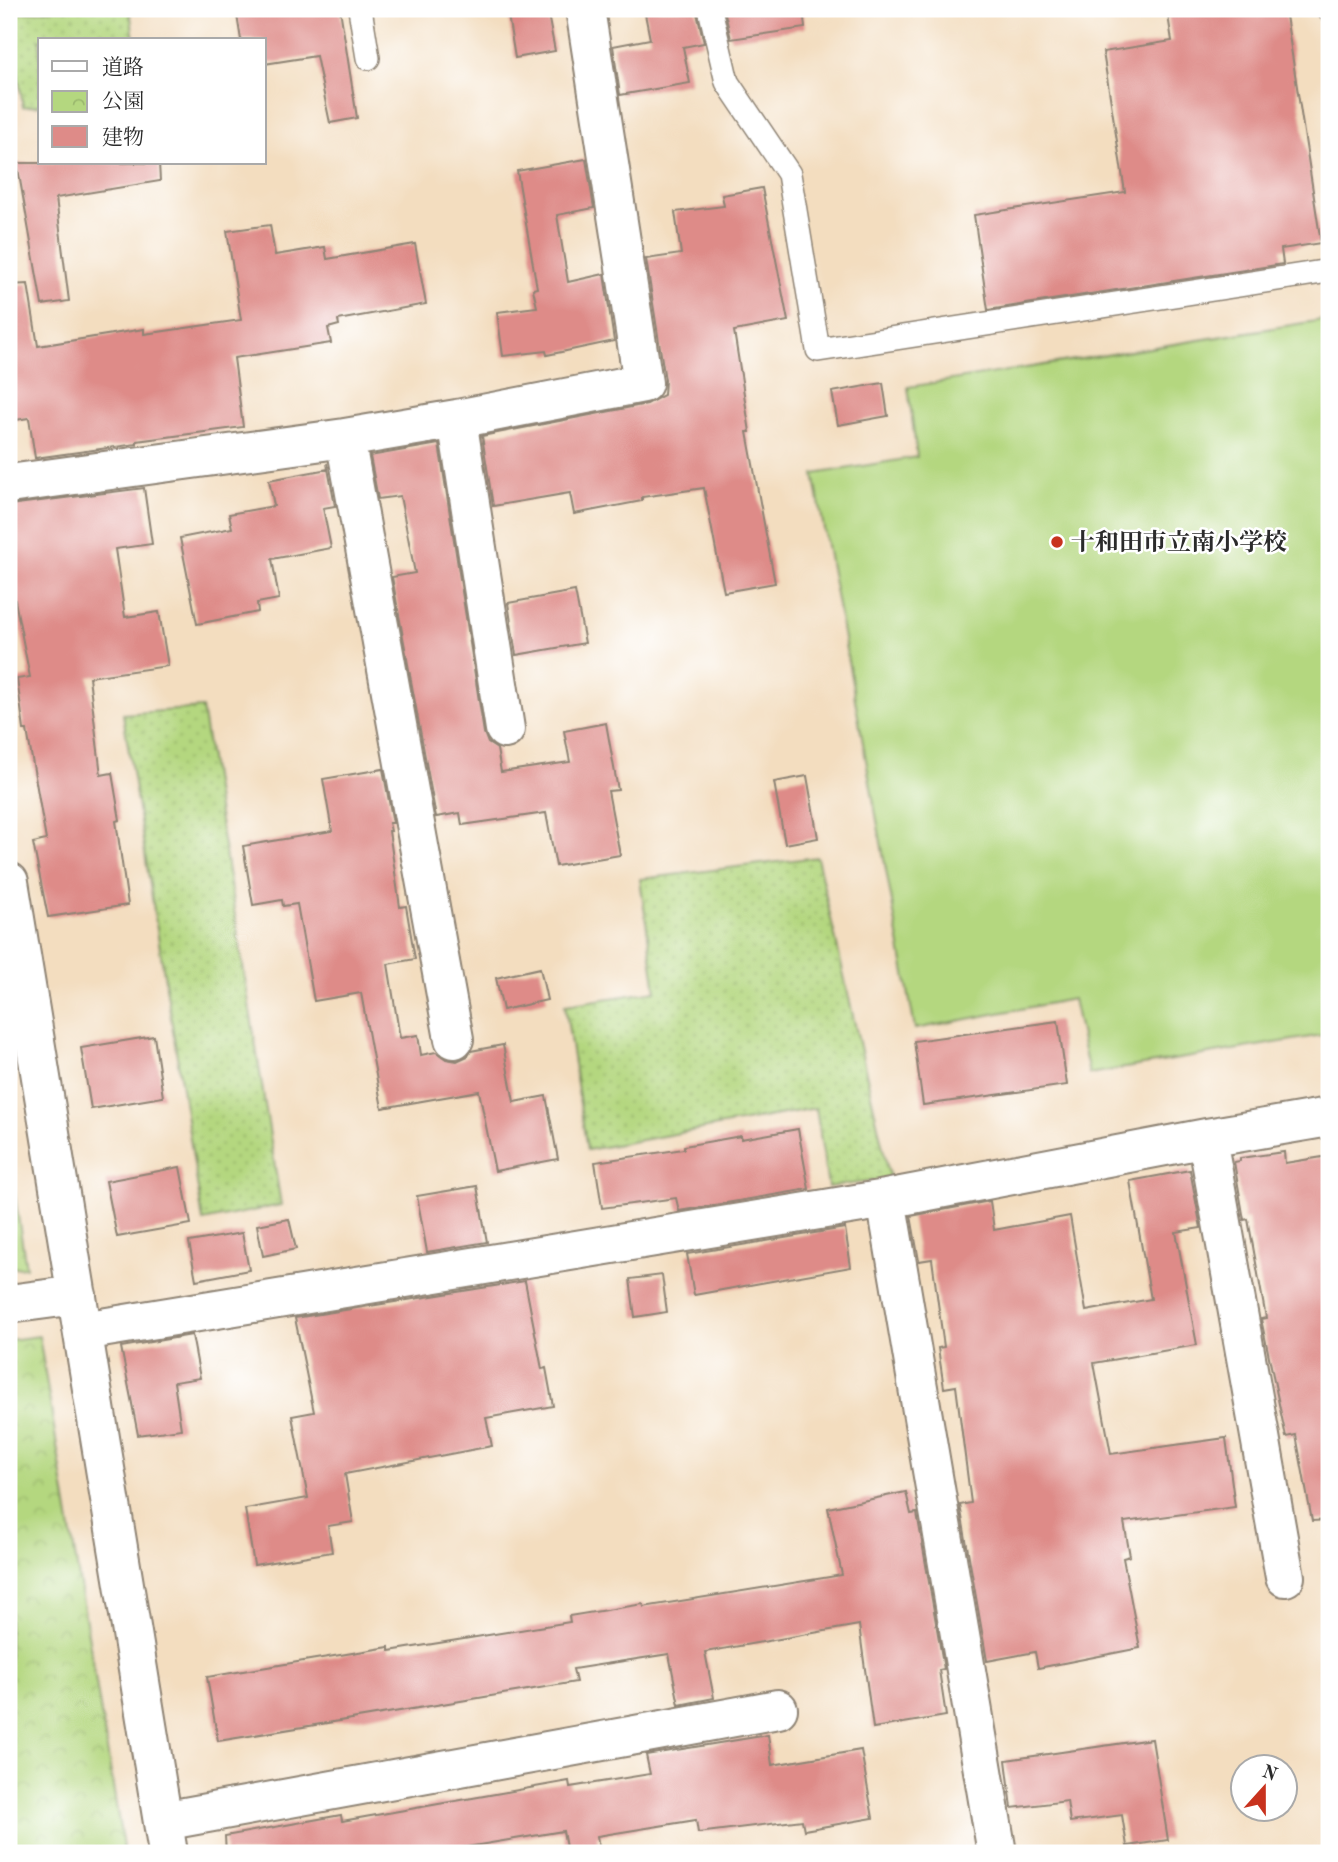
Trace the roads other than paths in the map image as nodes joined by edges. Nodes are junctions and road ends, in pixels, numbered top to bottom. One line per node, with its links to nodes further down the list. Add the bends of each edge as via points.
1 (360, 9): 4 (lane)
2 (584, 9): 6 (street, via 643,383)
3 (710, 9): 5 (lane, via 727,82 789,174 818,350)
4 (368, 58)
5 (1329, 271)
6 (457, 419): 7 (street); 9 (street)
7 (345, 438): 8 (street); 11 (street)
8 (9, 484)
9 (505, 729)
10 (9, 882): 16 (street)
11 (454, 1039)
12 (1329, 1117): 13 (street)
13 (1207, 1138): 14 (street); 17 (street)
14 (886, 1199): 16 (street); 20 (street)
15 (9, 1304): 16 (street)
16 (80, 1313): 19 (street)
17 (1285, 1577)
18 (778, 1709): 19 (street)
19 (166, 1837)
20 (997, 1853)

